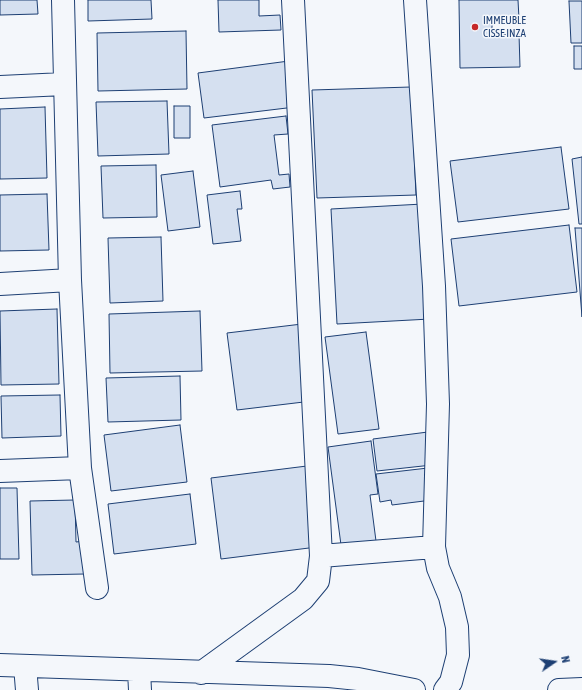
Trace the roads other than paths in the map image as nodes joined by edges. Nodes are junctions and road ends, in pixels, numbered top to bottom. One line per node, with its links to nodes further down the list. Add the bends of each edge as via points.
1 (63, 0): 4 (street)
2 (293, 0): 11 (street)
3 (415, 0): 10 (street, via 433,278 438,404)
4 (64, 84): 5 (street); 6 (street)
5 (0, 87)
6 (70, 280): 7 (street); 8 (street)
7 (0, 284)
8 (80, 468): 9 (street); 12 (street)
9 (0, 471)
10 (434, 547): 11 (street); 20 (street, via 457,627 458,655 451,682)
11 (321, 556): 15 (street, via 318,580 303,598)
12 (97, 588)
13 (0, 665): 14 (street)
14 (24, 666): 16 (street); 18 (street)
15 (201, 673): 16 (street); 19 (street, via 329,676)
16 (140, 680)
17 (582, 689): 21 (street)
18 (27, 690)
19 (414, 690)
20 (445, 690)
21 (559, 690)

